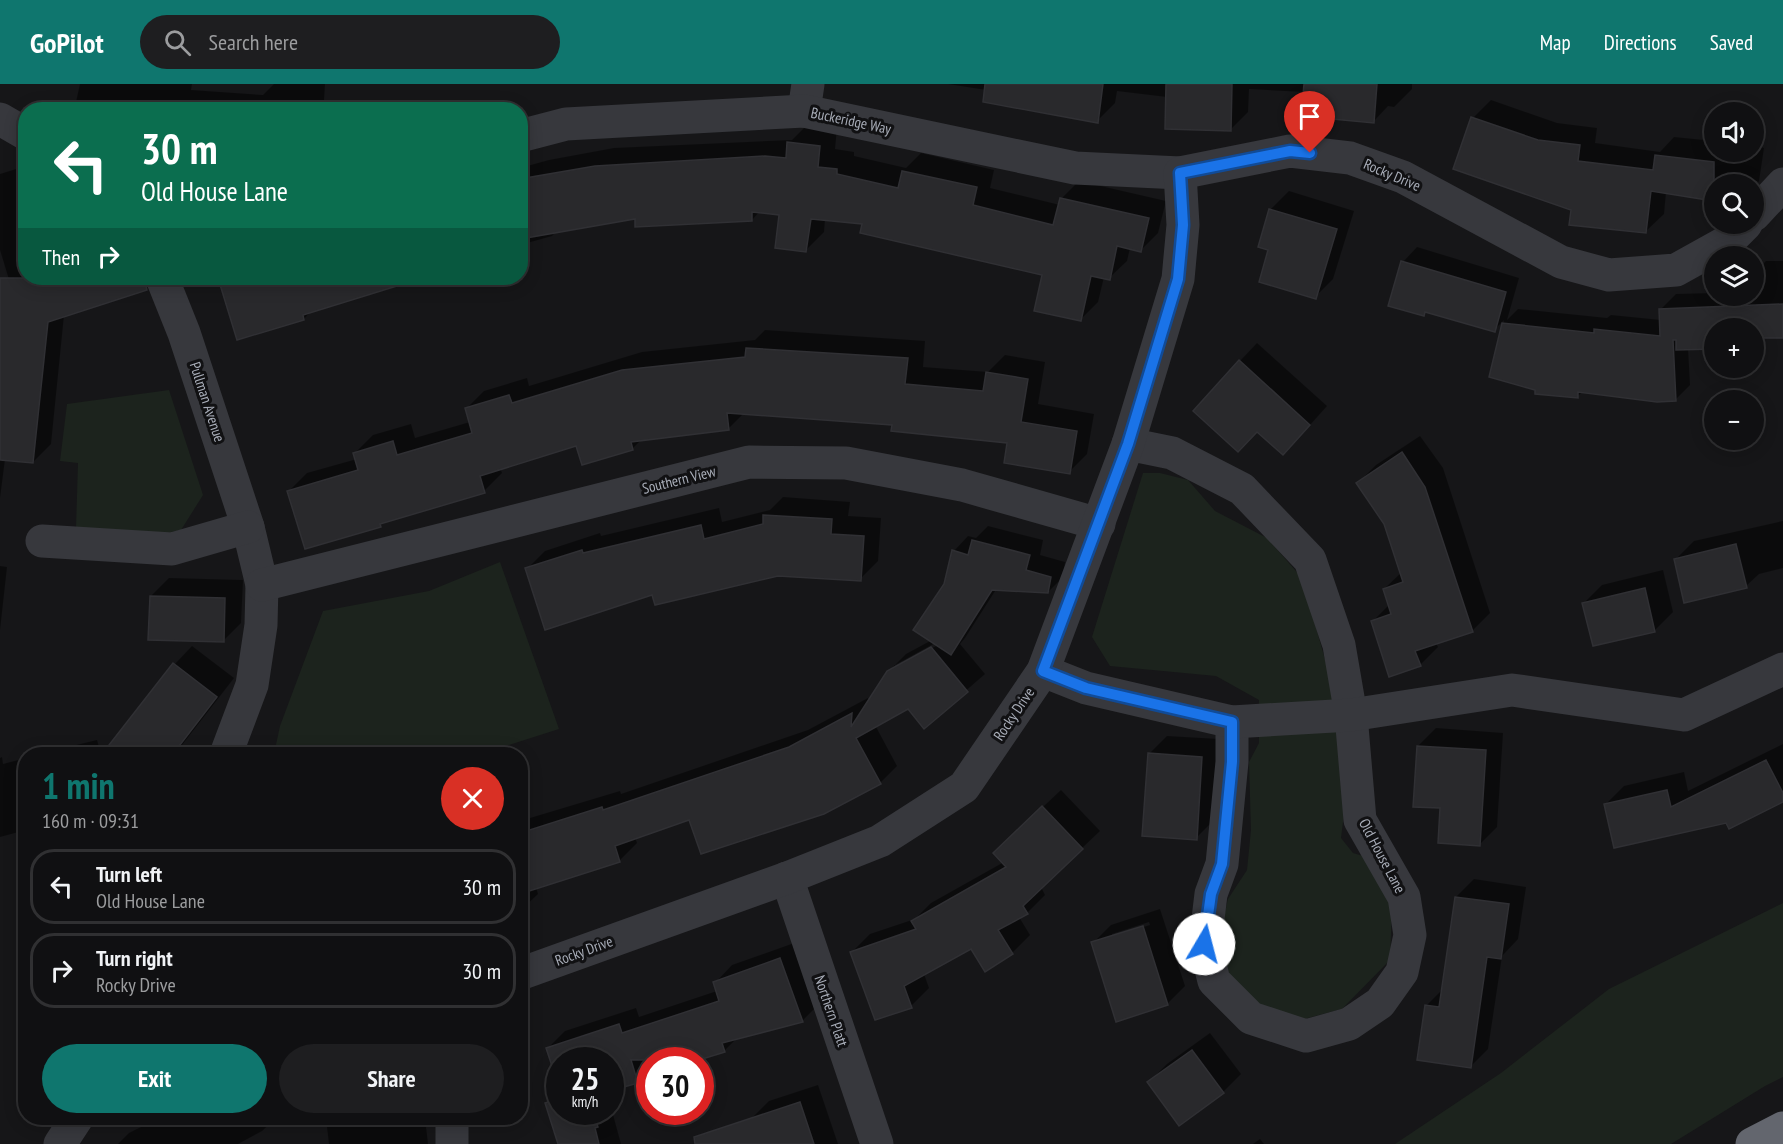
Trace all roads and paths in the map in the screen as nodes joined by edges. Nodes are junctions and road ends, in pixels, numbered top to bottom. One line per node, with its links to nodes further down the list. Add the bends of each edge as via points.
1 (806, 97): 4 (street, Buckeridge Way, via 566,124); 5 (street, Buckeridge Way, via 1075,168)
2 (0, 119): 3 (street)
3 (18, 129)
4 (528, 134)
5 (1180, 173): 8 (street, Rocky Drive, via 1290,151 1350,158 1403,177 1561,262 1609,275 1676,270); 10 (street, Rocky Drive, via 1183,225 1178,279)
6 (1783, 184): 7 (street)
7 (1764, 204)
8 (1736, 234)
9 (165, 285): 12 (street, Pullman Avenue)
10 (1128, 444): 11 (street, Rocky Drive); 17 (street, Old House Lane, via 1172,453 1242,489 1310,560 1340,645)
11 (1099, 524): 14 (street, Southern View, via 962,485 846,463 749,462); 16 (street, Rocky Drive)
12 (248, 527): 13 (street, via 172,549); 14 (street, Pullman Avenue)
13 (42, 541)
14 (262, 585): 19 (street, Pullman Avenue, via 252,685)
15 (1783, 669): 17 (street, via 1684,715 1512,690)
16 (1043, 671): 18 (street, via 1086,688); 20 (street, Rocky Drive, via 964,787 880,841)
17 (1351, 715): 18 (street); 18 (street, Old House Lane, via 1360,820 1404,897 1410,935 1402,972 1380,1003 1349,1024 1306,1035 1251,1018 1214,981 1204,944 1211,894 1222,864)
18 (1232, 722)
19 (229, 747)
20 (787, 878): 21 (street, Rocky Drive); 27 (street, Northern Platt)
21 (528, 971)
22 (72, 1125): 25 (street)
23 (452, 1125): 26 (street)
24 (1783, 1128): 28 (highway)
25 (60, 1144)
26 (452, 1144)
27 (877, 1144)
28 (1752, 1144)

